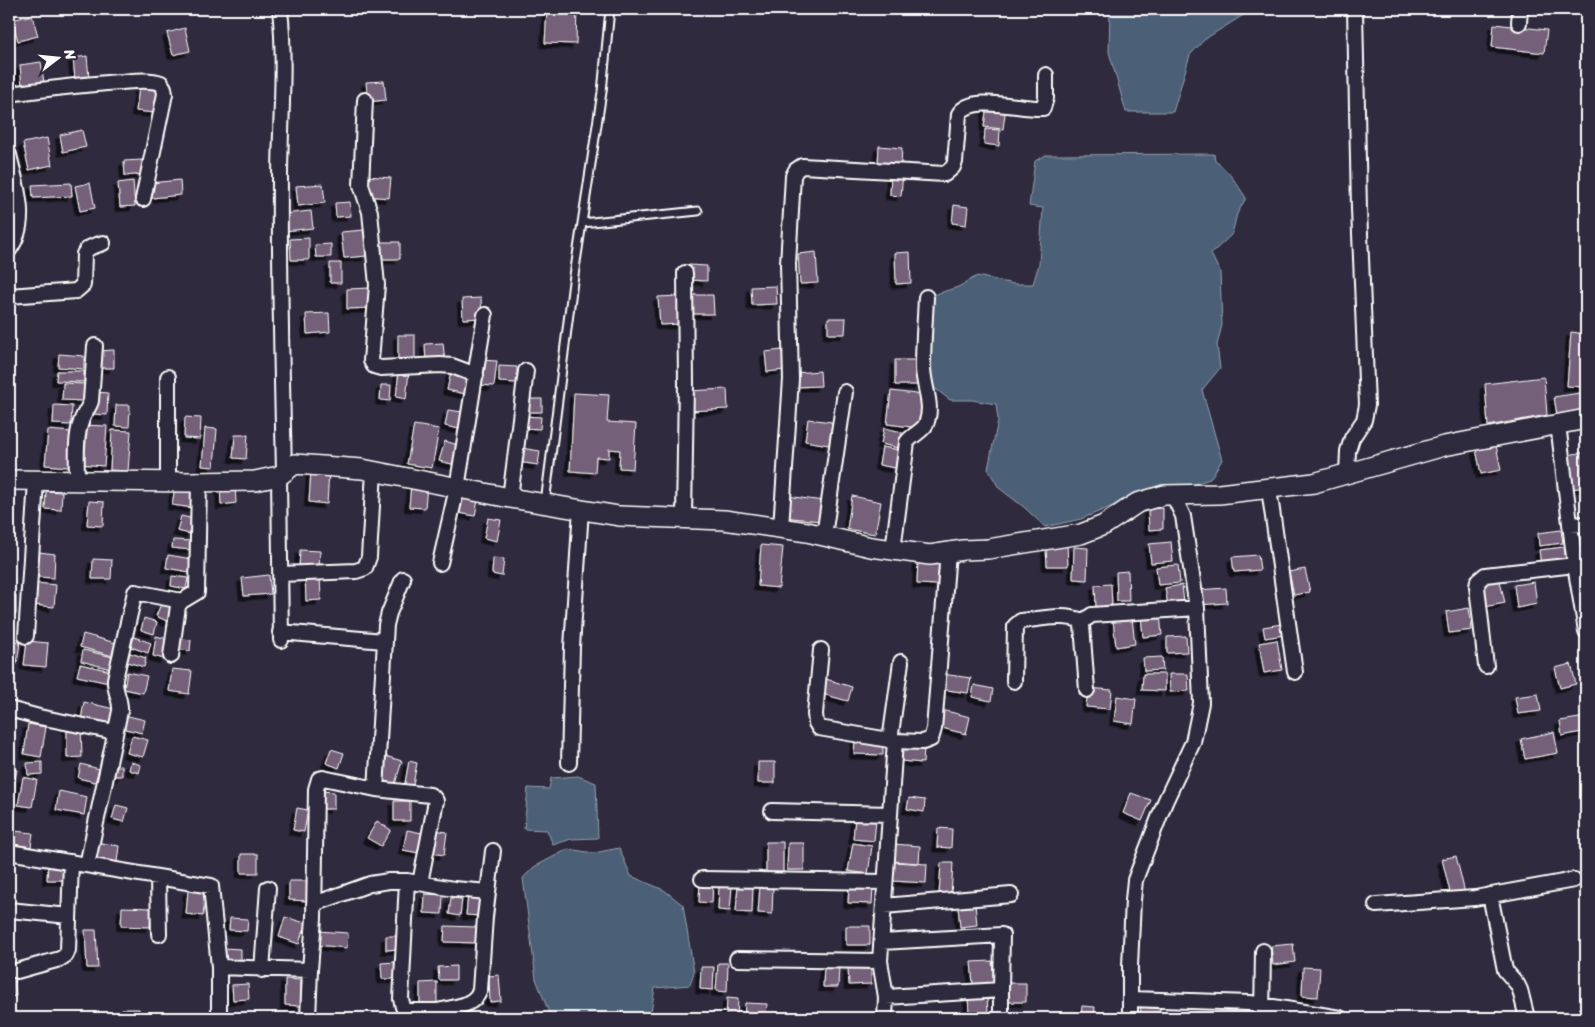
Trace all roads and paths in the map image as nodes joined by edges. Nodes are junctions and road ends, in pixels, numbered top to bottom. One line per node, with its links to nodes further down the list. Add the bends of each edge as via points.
1 (280, 9): 27 (street, via 283,39 280,135)
2 (610, 9): 12 (lane, via 602,92)
3 (1355, 9): 28 (street, via 1367,405 1364,420 1348,450)
4 (1520, 9): 5 (street)
5 (1519, 23)
6 (1046, 76): 43 (street, via 1043,108 986,103 962,109 955,162 945,174 802,166 796,170 788,264 791,379)
7 (9, 94): 10 (street, via 85,84 161,83 165,94)
8 (365, 100): 21 (street, via 361,185 370,212 377,285 371,361 381,368 452,366)
9 (9, 155): 14 (street, via 21,203 18,228)
10 (144, 199)
11 (698, 211): 12 (lane)
12 (582, 223): 38 (lane)
13 (102, 243): 16 (street, via 86,250 82,286 76,291)
14 (9, 250)
15 (684, 273): 40 (street)
16 (9, 296)
17 (926, 297): 45 (street, via 923,369 929,400 928,416 923,429 910,436 907,442)
18 (485, 315): 21 (street)
19 (96, 346): 31 (street, via 91,401 78,430)
20 (526, 371): 37 (street)
21 (476, 375): 34 (street)
22 (168, 377): 32 (street)
23 (845, 392): 44 (street)
24 (1586, 419): 25 (street)
25 (1558, 424): 28 (street, via 1444,446); 41 (street)
26 (374, 471): 27 (street, via 295,464); 34 (street); 49 (street, via 369,557 364,568)
27 (281, 474): 33 (street, via 255,481); 49 (street)
28 (1347, 474): 35 (street, via 1314,484)
29 (9, 480): 30 (street)
30 (36, 481): 31 (street); 55 (street)
31 (77, 481): 32 (street)
32 (168, 482): 33 (street)
33 (199, 482): 51 (street, via 197,592)
34 (456, 488): 37 (street); 47 (street)
35 (1269, 488): 36 (street); 61 (street)
36 (1173, 495): 46 (street, via 1137,504 1104,525 1081,534); 52 (street, via 1183,516)
37 (510, 498): 38 (street)
38 (545, 503): 39 (street)
39 (581, 509): 40 (street, via 619,516); 67 (street)
40 (684, 518): 43 (street)
41 (1570, 524): 42 (street); 48 (street)
42 (1586, 524)
43 (781, 528): 44 (street)
44 (824, 536): 45 (street)
45 (893, 550): 46 (street, via 930,555)
46 (948, 552): 66 (street, via 932,739 923,742)
47 (440, 563)
48 (1575, 565): 54 (street); 60 (street, via 1485,575 1478,581)
49 (280, 574): 56 (street, via 280,636)
50 (403, 578): 56 (street, via 389,613)
51 (182, 601): 58 (street, via 178,606); 65 (street, via 135,592 115,679 114,686 121,705)
52 (1197, 608): 53 (street, via 1092,615); 100 (street, via 1201,703 1193,742 1165,802 1135,880)
53 (1083, 621): 62 (street, via 1066,617 1021,621 1015,626); 63 (street)
54 (1586, 631)
55 (26, 636)
56 (384, 641): 68 (street)
57 (821, 650): 66 (street, via 815,714 819,728)
58 (171, 656)
59 (901, 662): 66 (street)
60 (1486, 666)
61 (1295, 672)
62 (1014, 681)
63 (1087, 690)
64 (9, 709): 65 (street)
65 (115, 732): 74 (street)
66 (893, 741): 70 (street)
67 (569, 763)
68 (376, 790): 78 (street, via 430,795 436,801); 84 (street, via 323,778 317,782)
69 (772, 811): 70 (street)
70 (890, 814): 79 (street)
71 (493, 851): 81 (street)
72 (9, 852): 73 (street)
73 (71, 862): 74 (street); 88 (street)
74 (87, 865): 75 (street)
75 (158, 877): 89 (street); 94 (street, via 211,886)
76 (702, 879): 79 (street)
77 (1574, 880): 83 (street)
78 (413, 882): 81 (street); 84 (street, via 370,884); 102 (street, via 401,999 407,1011)
79 (885, 882): 86 (street)
80 (268, 888): 95 (street)
81 (488, 892): 102 (street, via 480,990 464,1005)
82 (1011, 895): 86 (street)
83 (1490, 895): 85 (street); 109 (street, via 1505,970 1520,990)
84 (314, 904): 96 (street)
85 (1376, 905)
86 (884, 906): 90 (street)
87 (9, 910): 88 (street)
88 (69, 916): 97 (street, via 66,955)
89 (159, 934)
90 (882, 942): 93 (street); 98 (street, via 1002,935)
91 (1263, 951): 101 (street)
92 (737, 959): 93 (street)
93 (880, 961): 99 (street)
94 (219, 968): 95 (street); 103 (street)
95 (262, 970): 96 (street)
96 (310, 970): 104 (street)
97 (17, 971)
98 (1001, 990): 99 (street); 106 (street)
99 (886, 997): 105 (street)
100 (1131, 999): 101 (street, via 1250,1003); 107 (street)
101 (1262, 1012): 108 (street)
102 (441, 1015)
103 (219, 1018)
104 (308, 1018)
105 (885, 1018)
106 (1002, 1018)
107 (1130, 1018)
108 (1340, 1018)
109 (1527, 1018)

